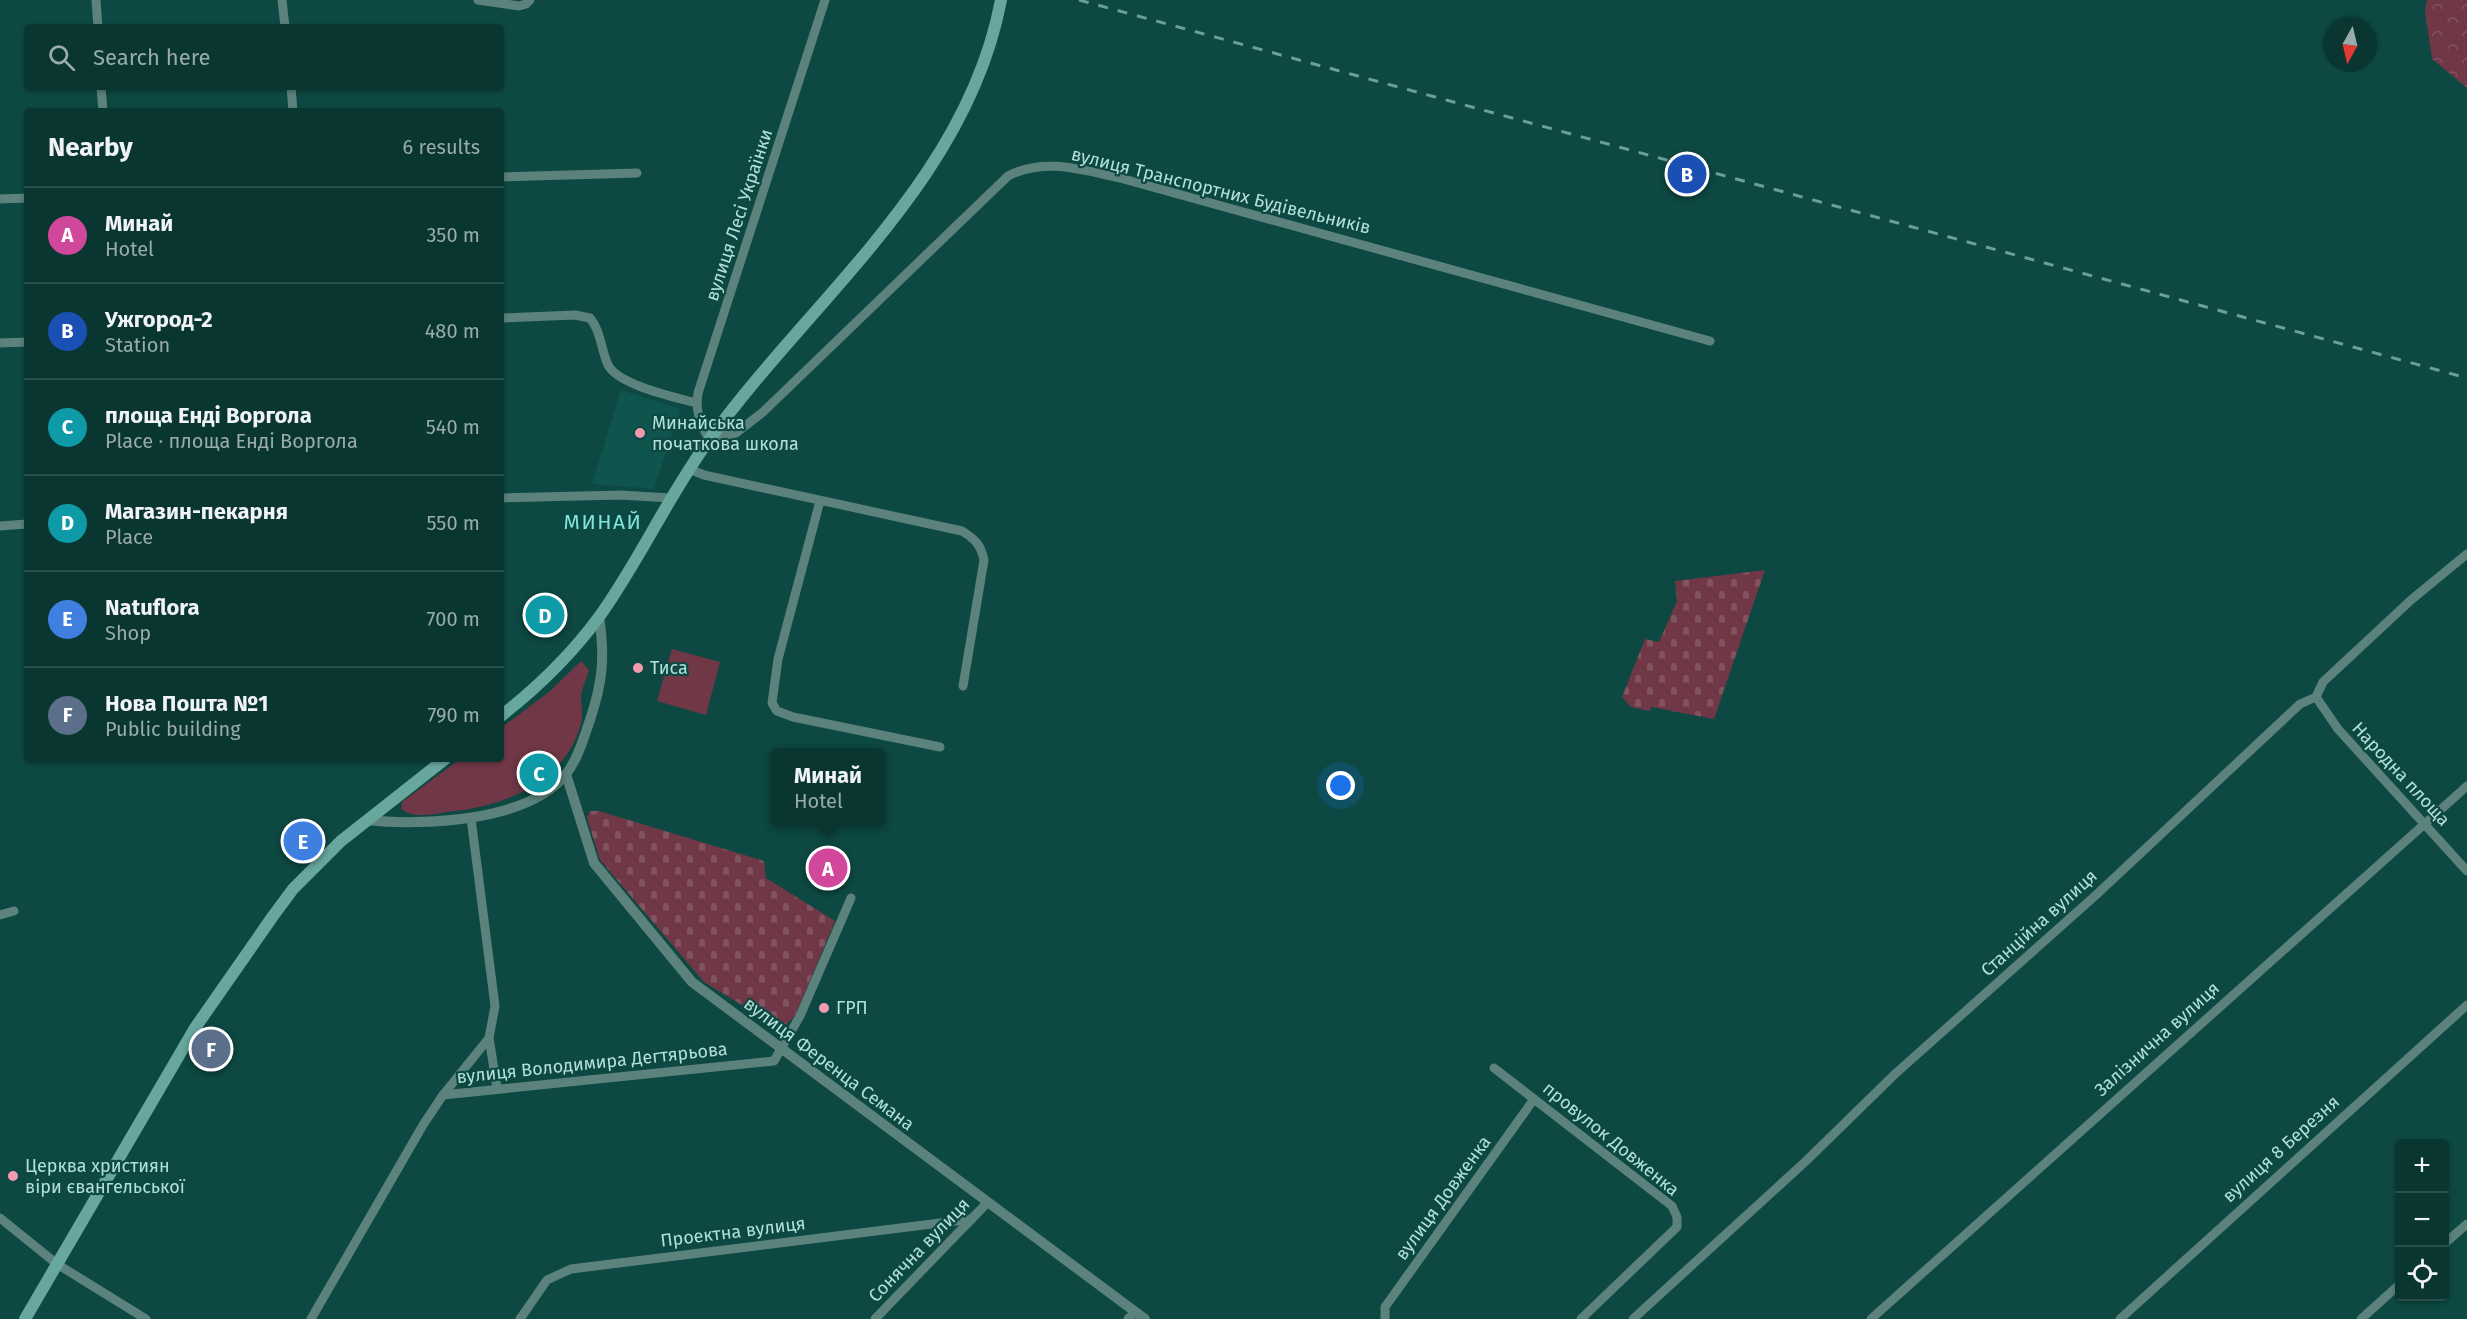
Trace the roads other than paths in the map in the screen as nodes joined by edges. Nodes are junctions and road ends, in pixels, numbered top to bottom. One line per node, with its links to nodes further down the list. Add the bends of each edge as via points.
1 (96, 0): 7 (street)
2 (282, 0): 8 (street)
3 (478, 0): 4 (street, via 519,6)
4 (530, 0)
5 (825, 0): 21 (street, вулиця Лесі Українки)
6 (1000, 4): 22 (main road, via 975,81 934,163 901,210)
7 (98, 24)
8 (285, 24)
9 (101, 90): 11 (street)
10 (291, 90): 12 (street)
11 (102, 108)
12 (293, 108)
13 (637, 173): 14 (street)
14 (504, 177)
15 (24, 198): 16 (street)
16 (0, 199)
17 (504, 318): 21 (street, via 590,318 603,354 616,375)
18 (1710, 341): 22 (street, вулиця Транспортних Будівельників, via 1120,178 1041,165 1008,176 763,412 736,433)
19 (24, 342): 20 (street)
20 (0, 344)
21 (696, 403): 22 (street, via 700,424)
22 (709, 439): 23 (main road)
23 (689, 469): 25 (main road); 26 (street)
24 (504, 498): 25 (street)
25 (670, 498): 30 (main road)
26 (820, 501): 31 (street, via 962,531 981,547 984,560); 34 (street, via 778,659 772,703 777,711 793,717)
27 (24, 524): 28 (street)
28 (0, 526)
29 (2467, 554): 32 (street, Станційна вулиця, via 2323,682)
30 (600, 616): 33 (main road, via 557,668); 36 (street, via 605,651 599,694 583,741)
31 (963, 686)
32 (2316, 697): 40 (street, Народна площа, via 2338,729); 68 (street, Станційна вулиця, via 2300,704 2096,895 1894,1074 1799,1168)
33 (504, 713)
34 (940, 747)
35 (441, 762): 39 (main road)
36 (566, 774): 38 (street, via 542,794 519,805); 47 (street, вулиця Ференца Семана, via 590,854 601,873 682,972)
37 (2467, 786): 40 (street, Залізнична вулиця)
38 (471, 818): 39 (street, via 411,824); 46 (street, via 495,1006)
39 (367, 820): 57 (main road, via 341,840 293,889 232,972)
40 (2423, 822): 41 (street, Народна площа); 69 (street, Залізнична вулиця)
41 (2467, 871)
42 (851, 898): 47 (street, via 800,1016)
43 (14, 911): 44 (street)
44 (0, 915)
45 (2467, 1005): 70 (street, вулиця 8 Березня)
46 (489, 1038): 49 (street); 50 (street)
47 (781, 1050): 49 (street, вулиця Володимира Дегтярьова, via 774,1061); 52 (street, вулиця Ференца Семана)
48 (1494, 1068): 51 (street, провулок Довженка)
49 (497, 1088): 50 (street, вулиця Володимира Дегтярьова)
50 (443, 1095): 62 (street, вулиця Володимира Дегтярьова)
51 (1534, 1099): 66 (street, вулиця Довженка, via 1385,1307); 67 (street, провулок Довженка, via 1672,1206 1677,1217 1677,1227)
52 (987, 1203): 54 (street, Сонячна вулиця); 59 (street, вулиця Ференца Семана)
53 (0, 1218): 57 (street)
54 (972, 1219): 63 (street, Проектна вулиця, via 571,1269 547,1280); 64 (street, Сонячна вулиця)
55 (2467, 1224): 56 (street)
56 (2449, 1240)
57 (57, 1264): 60 (main road); 61 (street)
58 (2395, 1288): 71 (street)
59 (1131, 1315): 65 (street, вулиця Ференца Семана)
60 (25, 1319)
61 (146, 1319)
62 (311, 1319)
63 (520, 1319)
64 (875, 1319)
65 (1145, 1319)
66 (1385, 1319)
67 (1581, 1319)
68 (1633, 1319)
69 (1871, 1319)
70 (2120, 1319)
71 (2361, 1319)

